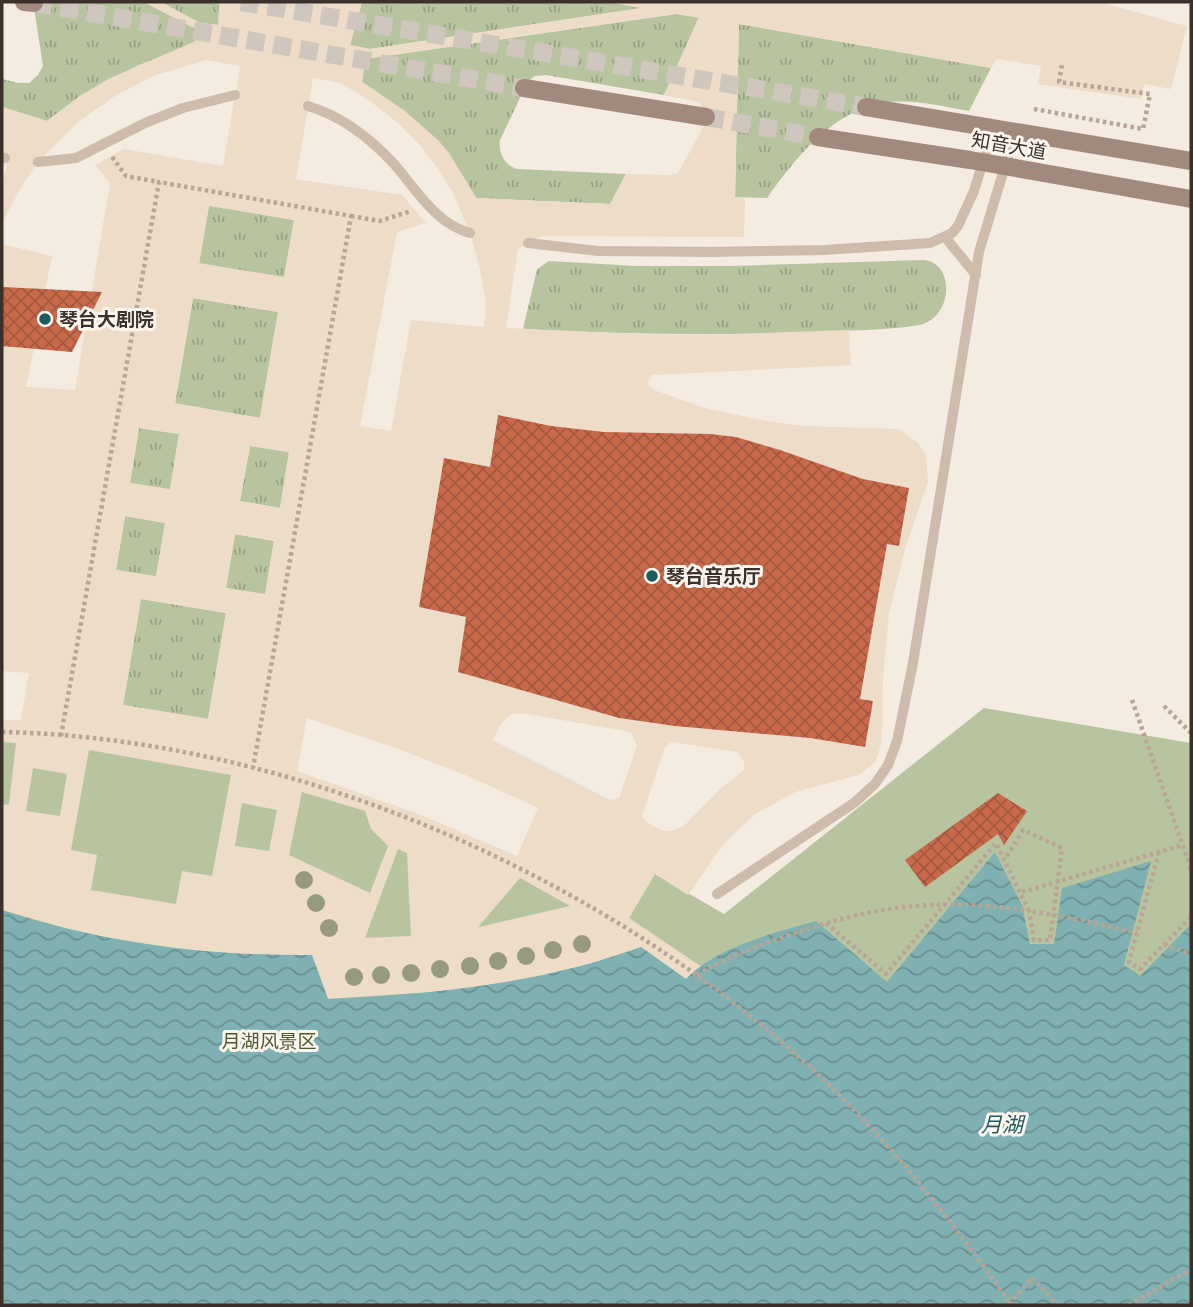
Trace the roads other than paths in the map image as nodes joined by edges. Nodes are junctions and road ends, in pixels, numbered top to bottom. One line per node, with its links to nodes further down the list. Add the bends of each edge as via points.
1 (524, 88): 5 (main road)
2 (235, 94): 9 (lane, via 183,108 65,161)
3 (308, 106): 14 (lane, via 338,117 369,139 446,223)
4 (866, 107): 6 (main road, 知音大道)
5 (706, 117)
6 (993, 129): 7 (main road, 知音大道); 11 (lane)
7 (1015, 133): 10 (main road, 知音大道); 12 (lane)
8 (818, 137): 11 (main road, 知音大道)
9 (38, 162)
10 (1191, 162)
11 (984, 163): 12 (main road, 知音大道); 15 (lane, via 965,214)
12 (1005, 166): 13 (main road, 知音大道); 17 (lane)
13 (1191, 199)
14 (470, 233)
15 (946, 237): 16 (lane, via 895,246 726,251 598,251); 17 (lane)
16 (528, 243)
17 (976, 275): 18 (lane, via 913,663 888,765 854,803)
18 (718, 894)

